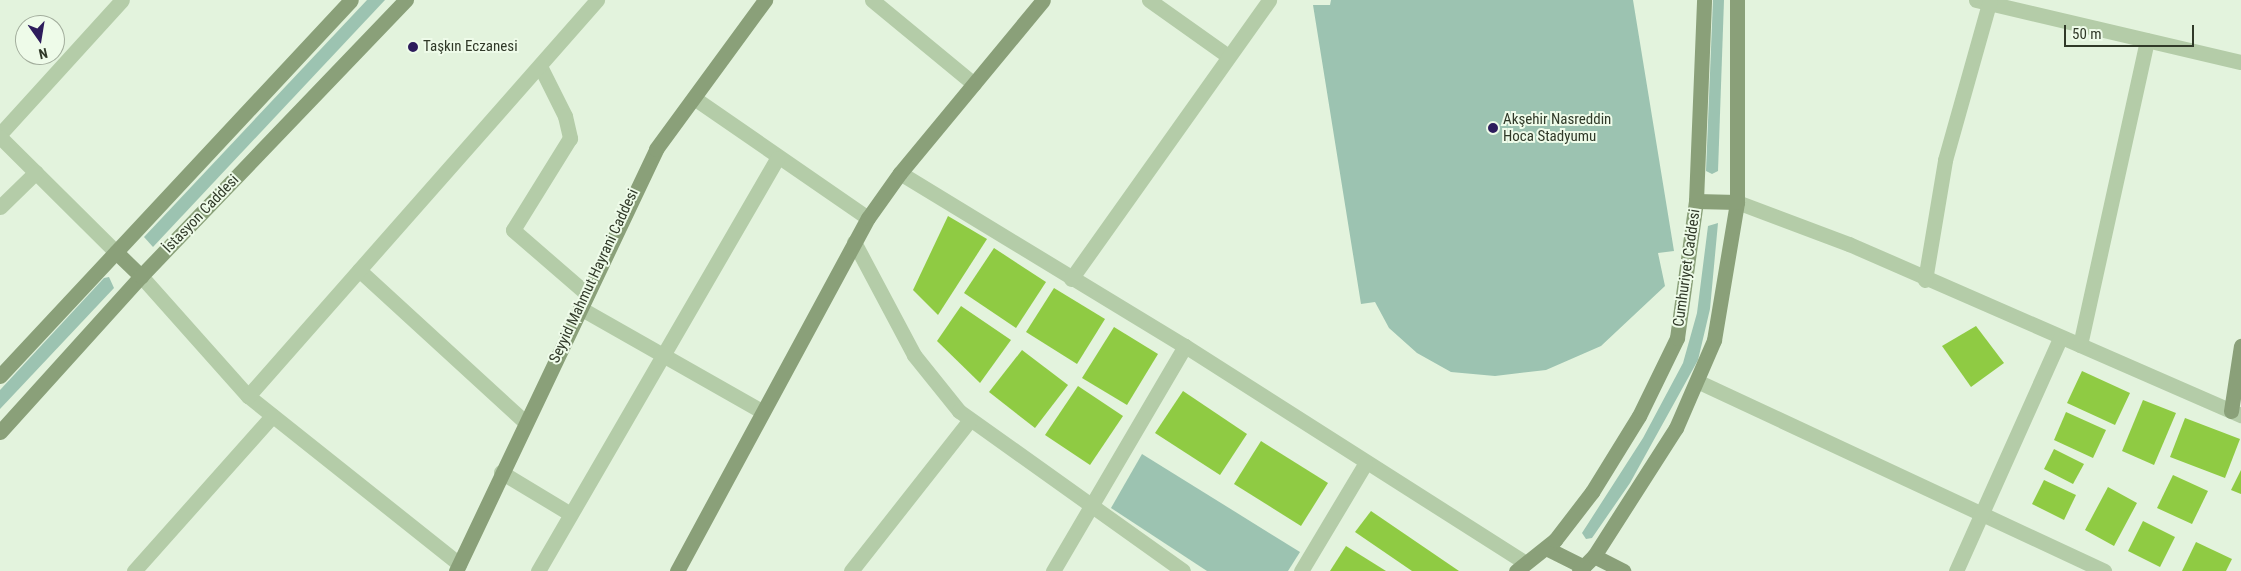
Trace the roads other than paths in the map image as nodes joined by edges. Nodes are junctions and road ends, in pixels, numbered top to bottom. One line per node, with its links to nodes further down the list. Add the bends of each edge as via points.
1 (122, 0): 19 (street)
2 (351, 0): 28 (main road)
3 (406, 0): 30 (main road, İstasyon Caddesi)
4 (597, 0): 16 (street)
5 (765, 0): 18 (main road, Seyyid Mahmut Hayrani Caddesi)
6 (872, 0): 17 (street)
7 (1043, 0): 17 (main road)
8 (1149, 0): 14 (street)
9 (1269, 0): 14 (street)
10 (1704, 0): 23 (main road, Cumhuriyet Caddesi)
11 (1738, 0): 24 (main road)
12 (1985, 1): 13 (street); 32 (street, via 1945,160)
13 (2146, 40): 15 (street); 36 (street)
14 (1228, 56): 31 (street)
15 (2241, 62)
16 (540, 66): 29 (street); 33 (street, via 565,116 570,138 513,230)
17 (974, 84): 22 (main road)
18 (694, 98): 20 (street); 33 (main road, Seyyid Mahmut Hayrani Caddesi, via 656,150)
19 (0, 136): 21 (street)
20 (777, 158): 26 (street); 39 (street)
21 (36, 172): 25 (street); 28 (street)
22 (900, 173): 26 (main road); 31 (street)
23 (1696, 201): 24 (main road); 54 (main road, Cumhuriyet Caddesi, via 1682,321 1671,353 1617,454 1572,520)
24 (1737, 202): 32 (street, via 1849,244); 41 (main road, via 1714,340)
25 (0, 207)
26 (868, 218): 27 (main road)
27 (854, 242): 43 (main road); 46 (street, via 914,355)
28 (116, 252): 30 (main road); 40 (main road)
29 (359, 270): 42 (street); 47 (street)
30 (141, 276): 42 (street); 48 (main road, İstasyon Caddesi)
31 (1071, 279): 37 (street)
32 (1925, 280): 35 (street)
33 (587, 294): 34 (main road, Seyyid Mahmut Hayrani Caddesi)
34 (580, 308): 39 (street); 47 (main road, Seyyid Mahmut Hayrani Caddesi)
35 (2060, 339): 36 (street); 53 (street)
36 (2080, 345): 44 (street)
37 (1184, 346): 49 (street); 51 (street)
38 (2241, 346): 44 (main road)
39 (662, 353): 43 (street); 52 (street)
40 (0, 376)
41 (1698, 382): 53 (street); 55 (main road, via 1657,461)
42 (248, 396): 45 (street)
43 (763, 412): 60 (main road)
44 (2236, 413)
45 (272, 416): 57 (street); 58 (street)
46 (970, 420): 51 (street); 61 (street)
47 (524, 421): 50 (main road, Seyyid Mahmut Hayrani Caddesi)
48 (0, 432)
49 (1366, 464): 56 (street); 64 (street)
50 (501, 472): 52 (street); 57 (main road, Seyyid Mahmut Hayrani Caddesi)
51 (1093, 507): 62 (street); 63 (street)
52 (569, 513): 59 (street)
53 (1982, 513): 66 (street); 67 (street)
54 (1546, 548): 55 (main road); 56 (main road, Cumhuriyet Caddesi)
55 (1586, 565): 65 (main road)
56 (1521, 567)
57 (457, 568)
58 (134, 571)
59 (538, 571)
60 (677, 571)
61 (851, 571)
62 (1053, 571)
63 (1183, 571)
64 (1301, 571)
65 (1623, 571)
66 (1956, 571)
67 (2104, 571)

